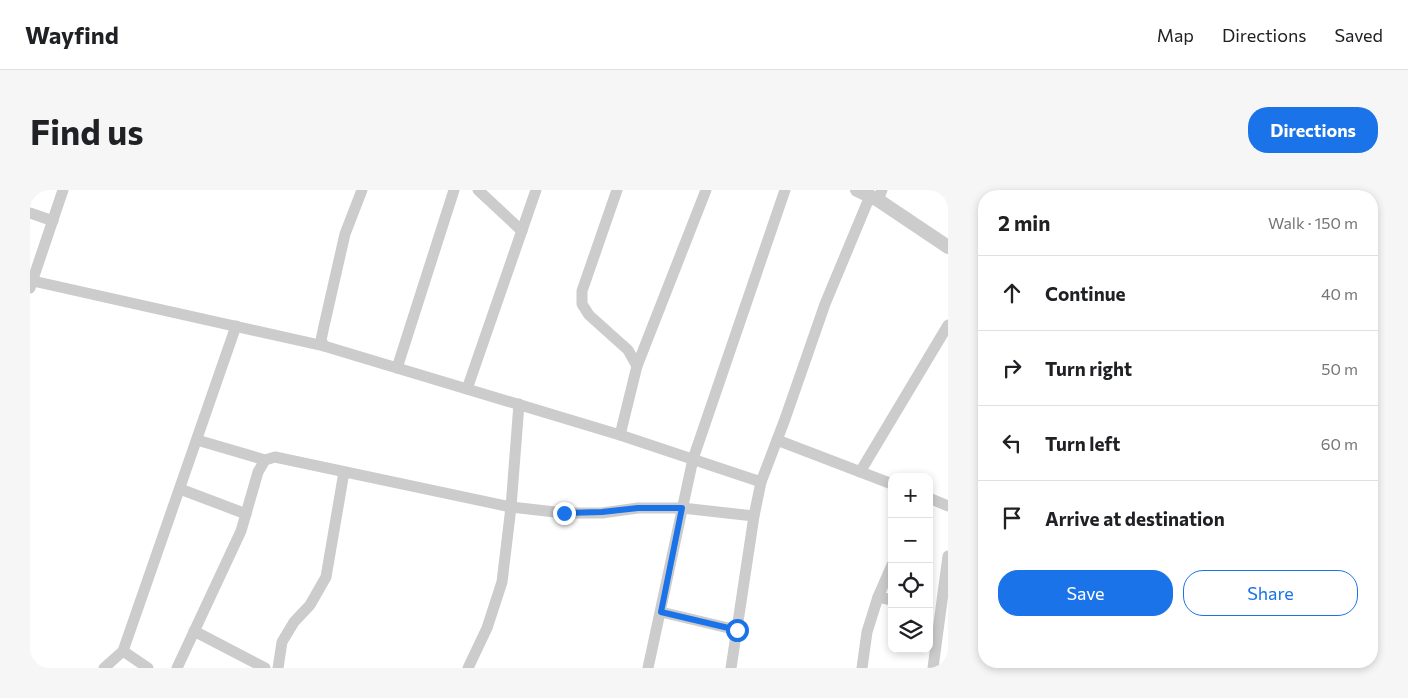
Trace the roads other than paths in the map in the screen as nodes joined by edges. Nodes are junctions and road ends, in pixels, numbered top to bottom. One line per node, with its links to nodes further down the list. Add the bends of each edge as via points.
1 (63, 190): 11 (street)
2 (362, 190): 17 (street, via 344,243 321,340)
3 (454, 190): 19 (street)
4 (478, 190): 12 (street)
5 (536, 190): 12 (street)
6 (617, 190): 18 (street, via 582,291 582,304 628,350)
7 (706, 190): 18 (street)
8 (785, 190): 25 (street)
9 (872, 194): 13 (street); 24 (street, via 825,304)
10 (30, 213): 11 (street)
11 (53, 221): 14 (street)
12 (522, 231): 20 (street)
13 (948, 247)
14 (31, 285): 16 (street)
15 (948, 324): 28 (street)
16 (236, 326): 17 (street); 23 (street)
17 (324, 346): 19 (street)
18 (637, 366): 22 (street)
19 (397, 368): 20 (street)
20 (467, 389): 21 (street)
21 (519, 404): 22 (street); 34 (street)
22 (620, 435): 25 (street)
23 (197, 440): 26 (street); 31 (street)
24 (777, 440): 28 (street); 29 (street)
25 (692, 459): 29 (street); 35 (street)
26 (265, 460): 27 (street, via 275,457); 36 (street, via 258,472)
27 (344, 472): 34 (street); 51 (street, via 326,577 282,642)
28 (860, 472): 30 (street)
29 (761, 482): 37 (street)
30 (888, 482)
31 (180, 489): 36 (street); 46 (street)
32 (933, 502): 33 (street)
33 (948, 506)
34 (511, 507): 35 (street, via 564,513); 52 (street, via 502,582 487,628)
35 (682, 508): 37 (street); 42 (street)
36 (246, 514): 45 (street)
37 (754, 516): 44 (street)
38 (948, 556): 43 (street)
39 (888, 574): 40 (street)
40 (878, 597): 41 (street); 55 (street, via 867,632)
41 (888, 599)
42 (661, 612): 44 (street); 53 (street)
43 (939, 612): 56 (street)
44 (737, 630): 54 (street)
45 (194, 631): 49 (street); 50 (street)
46 (123, 651): 47 (street); 48 (street)
47 (104, 668)
48 (148, 668)
49 (177, 668)
50 (265, 668)
51 (278, 668)
52 (468, 668)
53 (648, 668)
54 (731, 668)
55 (862, 668)
56 (933, 668)

